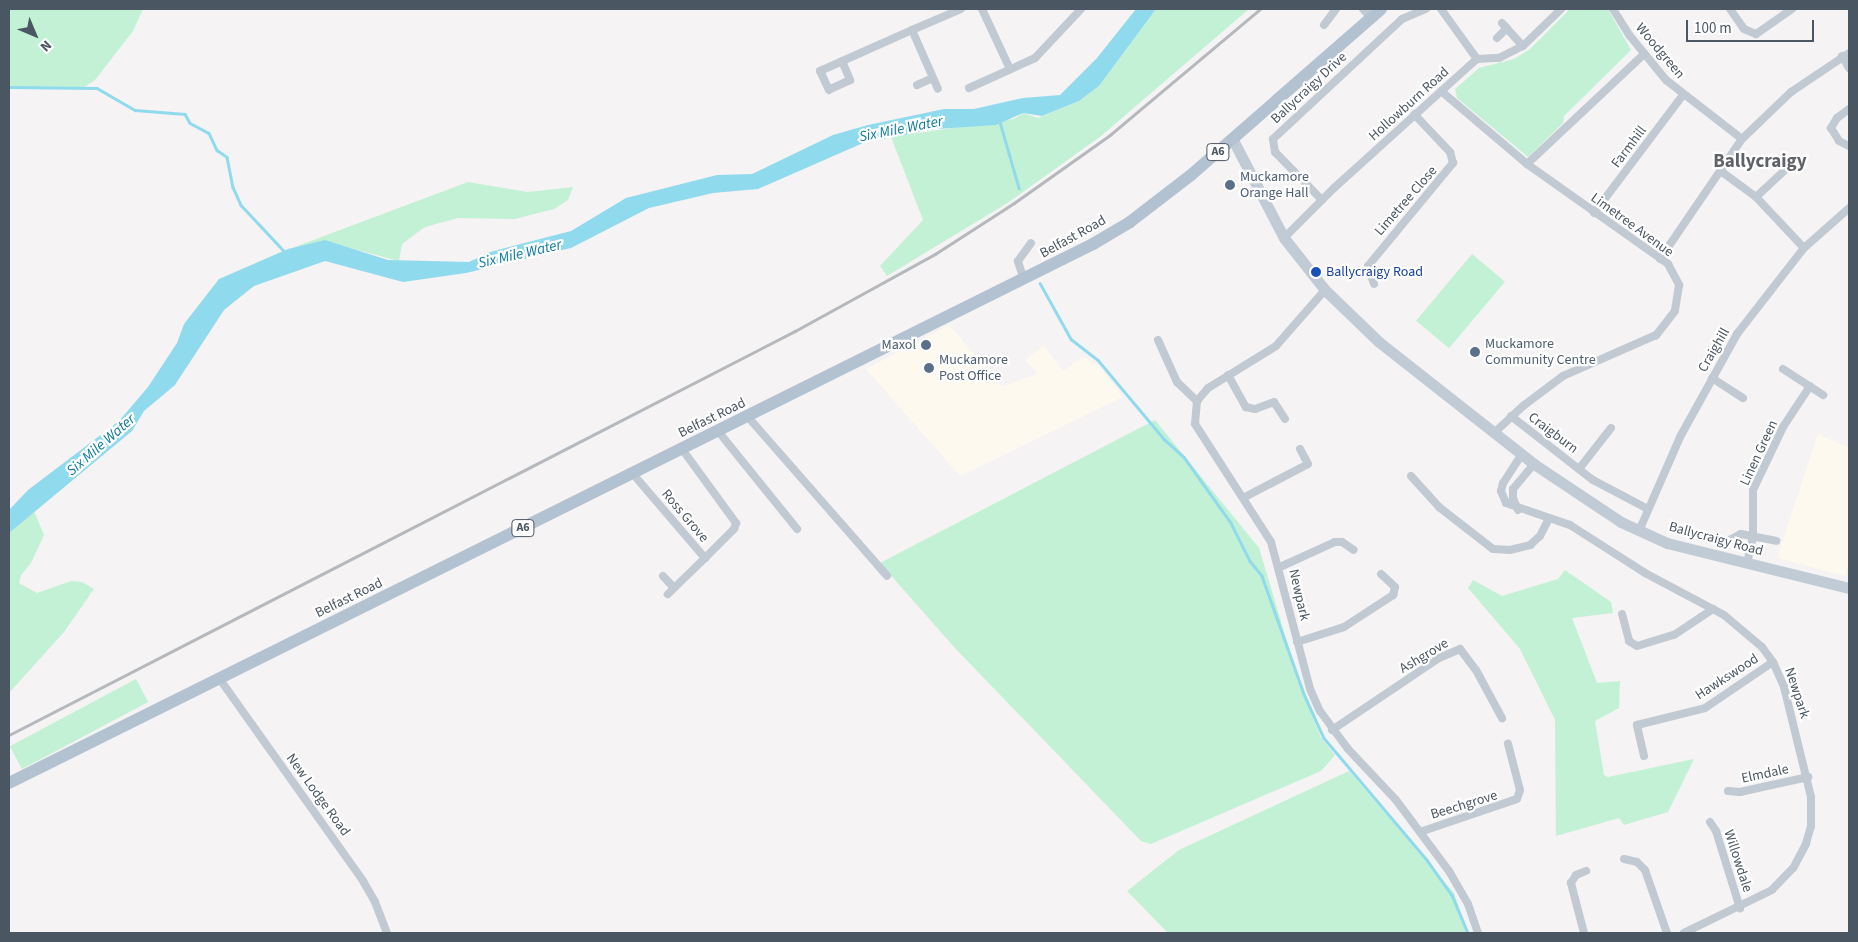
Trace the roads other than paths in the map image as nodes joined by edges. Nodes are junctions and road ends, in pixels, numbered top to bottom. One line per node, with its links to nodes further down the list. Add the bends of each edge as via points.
1 (961, 9): 14 (street)
2 (982, 9): 22 (street)
3 (1081, 9): 22 (street, via 1038,56)
4 (1381, 9): 11 (main road, Belfast Road / A6)
5 (1426, 9): 38 (street, Ballycraigy Drive, via 1402,19 1272,140 1275,152)
6 (1441, 9): 19 (street)
7 (1560, 9): 16 (street)
8 (1613, 9): 17 (street, Woodgreen)
9 (1730, 9): 10 (street, via 1744,29 1756,34)
10 (1792, 9)
11 (1367, 13): 32 (main road, Belfast Road / A6)
12 (1336, 15): 13 (street)
13 (1324, 25)
14 (912, 30): 20 (street); 23 (street)
15 (1497, 38): 16 (street, via 1504,26)
16 (1523, 46): 19 (street, via 1499,58)
17 (1644, 54): 28 (street, Woodgreen); 34 (street)
18 (1846, 54): 21 (street); 31 (street, via 1784,98)
19 (1477, 59): 27 (street, Hollowburn Road)
20 (842, 62)
21 (1849, 68)
22 (1010, 69): 25 (street)
23 (933, 78): 24 (street); 26 (street)
24 (917, 85)
25 (969, 88)
26 (938, 89)
27 (1441, 91): 30 (street, Hollowburn Road); 34 (street, Limetree Avenue)
28 (1683, 95): 31 (street, Woodgreen); 40 (street, Farmhill)
29 (1849, 109): 33 (street, via 1837,118 1831,128 1839,141)
30 (1414, 114): 38 (street, Hollowburn Road); 46 (street, Limetree Close, via 1450,152 1454,163 1368,266)
31 (1742, 139): 36 (street)
32 (1233, 140): 41 (main road, Ballycraigy Road); 45 (main road, Belfast Road / A6, via 1130,222)
33 (1849, 146)
34 (1527, 164): 40 (street, Limetree Avenue)
35 (1786, 170): 37 (street)
36 (1722, 172): 37 (street); 44 (street)
37 (1756, 197): 43 (street)
38 (1322, 200): 41 (street, Hollowburn Road)
39 (1849, 208): 43 (street, Craighill)
40 (1594, 213): 44 (street, Limetree Avenue)
41 (1284, 238): 47 (main road, Ballycraigy Road)
42 (1031, 243): 45 (street, via 1018,261)
43 (1804, 248): 51 (street, Craighill, via 1752,313)
44 (1660, 259): 56 (street, Limetree Avenue, via 1672,269 1680,290 1676,311 1665,326 1642,342 1571,372)
45 (1024, 280): 57 (main road, Belfast Road / A6)
46 (1374, 284)
47 (1324, 290): 50 (street, via 1276,346); 61 (main road, Ballycraigy Road, via 1379,342)
48 (1158, 340): 55 (street, via 1177,382)
49 (1783, 369): 52 (street)
50 (1228, 375): 55 (street, via 1208,388); 58 (street, via 1246,407 1255,409 1274,402)
51 (1712, 378): 54 (street); 70 (street, Craighill, via 1680,437)
52 (1810, 386): 53 (street); 75 (street, Linen Green, via 1783,427 1753,490)
53 (1823, 395)
54 (1743, 398)
55 (1197, 401): 69 (street, Newpark, via 1194,416 1198,433)
56 (1511, 416): 61 (street, Limetree Avenue); 66 (street, Craigburn)
57 (748, 417): 60 (main road, Belfast Road / A6); 84 (street)
58 (1286, 420)
59 (1611, 428): 66 (street, Craigburn)
60 (718, 432): 62 (main road, Belfast Road / A6); 73 (street)
61 (1495, 432): 64 (main road, Ballycraigy Road)
62 (682, 449): 67 (main road, Belfast Road / A6); 79 (street, via 736,523 734,529)
63 (1300, 449): 69 (street, via 1308,464)
64 (1522, 454): 65 (main road, Ballycraigy Road); 71 (street, via 1501,490 1506,503)
65 (1534, 464): 71 (street, via 1513,489); 74 (main road, Ballycraigy Road, via 1599,509)
66 (1580, 469): 70 (street, Craigburn, via 1616,494)
67 (633, 474): 79 (street, Ross Grove); 92 (main road, Belfast Road / A6)
68 (1412, 476): 72 (street, via 1439,507 1493,550 1530,545 1540,536)
69 (1243, 498): 81 (street, Newpark, via 1266,531)
70 (1648, 509): 74 (street, Craighill)
71 (1518, 510): 72 (street, Newpark)
72 (1549, 518): 88 (street, Newpark, via 1588,535 1645,574)
73 (797, 529)
74 (1639, 531): 80 (main road, Ballycraigy Road, via 1681,548)
75 (1753, 536): 76 (street, via 1741,534 1724,543); 77 (street); 80 (street, Linen Green)
76 (1700, 537)
77 (1776, 541)
78 (1354, 550): 81 (street, via 1342,542 1335,542)
79 (704, 558): 85 (street, Ross Grove)
80 (1747, 563): 86 (main road, Ballycraigy Road)
81 (1280, 567): 90 (street, Newpark)
82 (1381, 574): 90 (street, via 1396,587 1394,594 1344,627)
83 (663, 576): 85 (street)
84 (887, 576)
85 (674, 588): 87 (street, Ross Grove)
86 (1849, 588)
87 (668, 594)
88 (1713, 609): 89 (street, via 1674,635 1637,646 1629,642); 91 (street, Newpark, via 1748,634)
89 (1622, 614)
90 (1297, 642): 94 (street, Newpark, via 1310,689)
91 (1773, 662): 96 (street, Hawkswood, via 1705,708 1637,725); 97 (street, Newpark, via 1784,687)
92 (219, 678): 98 (main road, Belfast Road / A6); 105 (street, New Lodge Road, via 363,881 384,920)
93 (1502, 718): 94 (street, Ashgrove, via 1476,670 1460,649 1438,658)
94 (1332, 730): 101 (street, Newpark)
95 (1508, 744): 101 (street, Beechgrove, via 1520,790 1517,799)
96 (1644, 756)
97 (1808, 777): 99 (street, Elmdale, via 1740,792); 104 (street, Newpark, via 1811,826 1801,855 1772,890)
98 (9, 783)
99 (1728, 791)
100 (1710, 822): 104 (street, Willowdale, via 1716,831)
101 (1420, 832): 106 (street, Newpark, via 1456,882)
102 (1624, 859): 108 (street, via 1635,860 1645,870)
103 (1586, 871): 107 (street, via 1576,875 1571,884)
104 (1740, 908): 109 (street, Newpark)
105 (387, 933)
106 (1478, 933)
107 (1584, 933)
108 (1667, 933)
109 (1684, 933)

